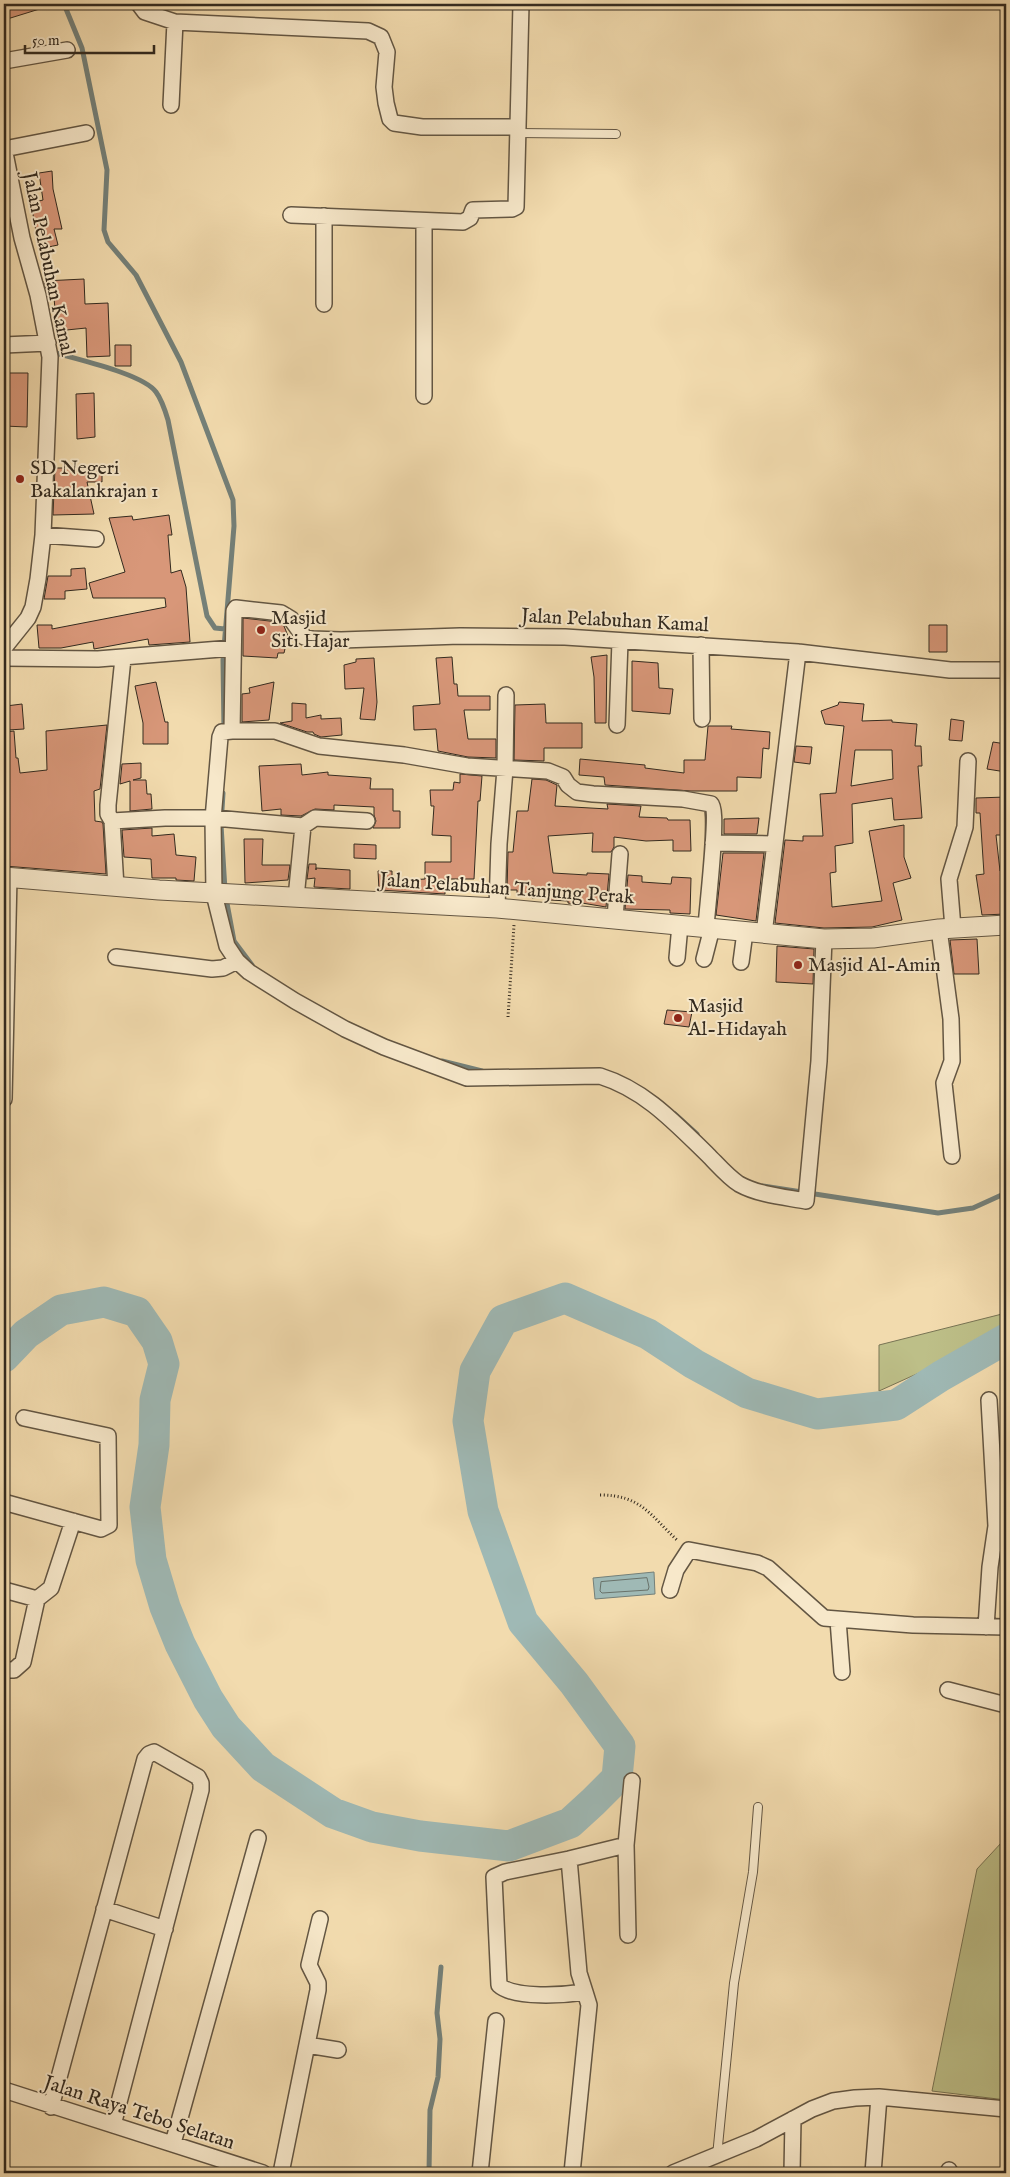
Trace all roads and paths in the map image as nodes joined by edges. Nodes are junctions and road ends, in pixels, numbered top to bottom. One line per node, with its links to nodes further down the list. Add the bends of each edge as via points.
1 (139, 4): 3 (street, via 145,12)
2 (521, 4): 7 (street)
3 (175, 22): 6 (street); 7 (street, via 368,31 381,37 387,52 384,87 390,119 394,123)
4 (66, 50): 5 (street)
5 (4, 61)
6 (171, 105)
7 (518, 130): 9 (lane); 13 (street, via 516,207 473,210 470,218 463,222)
8 (86, 133): 10 (street)
9 (616, 134)
10 (4, 148): 15 (street, Jalan Pelabuhan Kamal)
11 (290, 214): 12 (street)
12 (324, 216): 13 (street); 14 (street)
13 (424, 220): 17 (street)
14 (324, 304)
15 (48, 343): 16 (street); 18 (street, Jalan Pelabuhan Kamal)
16 (4, 345)
17 (424, 396)
18 (43, 535): 19 (street); 22 (street, Jalan Pelabuhan Kamal, via 33,607)
19 (96, 539)
20 (620, 641): 21 (street, Jalan Pelabuhan Kamal); 23 (street, Jalan Pelabuhan Kamal, via 460,636 312,639 304,637 291,619 281,613 236,608); 30 (street)
21 (700, 645): 24 (street, Jalan Pelabuhan Kamal); 29 (street)
22 (4, 648)
23 (227, 649): 26 (street); 31 (street)
24 (798, 652): 27 (street, Jalan Pelabuhan Kamal, via 950,670); 39 (street)
25 (4, 658): 26 (street)
26 (123, 658): 35 (street, via 108,805)
27 (1006, 670)
28 (506, 695): 33 (street)
29 (702, 719)
30 (618, 725)
31 (228, 731): 33 (street, via 275,732 319,746); 34 (street, via 220,737)
32 (968, 761): 50 (street, via 965,827 949,880)
33 (505, 769): 38 (street, via 558,774 577,792 707,802 714,809); 45 (street, via 499,844)
34 (218, 819): 35 (street); 37 (street); 43 (street)
35 (112, 821): 42 (street)
36 (367, 821): 37 (street, via 316,818)
37 (303, 826): 44 (street)
38 (713, 843): 39 (street); 49 (street)
39 (773, 844): 52 (street)
40 (620, 854): 46 (street)
41 (6, 877): 42 (street, Jalan Pelabuhan Tanjung Perak); 60 (street)
42 (116, 887): 43 (street, Jalan Pelabuhan Tanjung Perak)
43 (222, 894): 44 (street, Jalan Pelabuhan Tanjung Perak); 57 (street, via 227,946)
44 (296, 898): 45 (street, Jalan Pelabuhan Tanjung Perak)
45 (506, 909): 46 (street, Jalan Pelabuhan Tanjung Perak); 59 (path)
46 (614, 918): 47 (street, Jalan Pelabuhan Tanjung Perak)
47 (680, 925): 49 (street, Jalan Pelabuhan Tanjung Perak); 55 (street)
48 (1006, 925): 50 (street, Jalan Pelabuhan Tanjung Perak)
49 (709, 927): 51 (street, Jalan Pelabuhan Tanjung Perak); 56 (street)
50 (946, 928): 53 (street, Jalan Pelabuhan Tanjung Perak, via 873,938); 61 (street, via 952,1061 944,1084)
51 (745, 932): 52 (street, Jalan Pelabuhan Tanjung Perak); 58 (street)
52 (764, 934): 53 (street, Jalan Pelabuhan Tanjung Perak)
53 (824, 939): 57 (street, via 819,1061 806,1200 765,1193 738,1183 664,1111 611,1080 600,1076 466,1078 345,1029 248,972)
54 (116, 957): 57 (street, via 212,968 223,968)
55 (677, 958)
56 (704, 959)
57 (237, 961)
58 (742, 962)
59 (508, 1016)
60 (4, 1099)
61 (952, 1156)
62 (989, 1400): 67 (street)
63 (24, 1418): 66 (street, via 108,1436 109,1525 101,1529)
64 (600, 1496): 68 (path, via 618,1495 637,1502)
65 (7, 1503): 66 (street)
66 (73, 1521): 71 (street, via 51,1588)
67 (1001, 1526): 73 (street, via 990,1567)
68 (690, 1550): 70 (street, via 676,1570); 72 (street, via 758,1563 768,1568 824,1618)
69 (4, 1590): 71 (street)
70 (670, 1590)
71 (37, 1599): 75 (street, via 23,1662 14,1670)
72 (838, 1620): 73 (street); 76 (street)
73 (986, 1626): 74 (street)
74 (1006, 1627)
75 (4, 1670)
76 (842, 1672)
77 (948, 1690): 78 (street)
78 (1006, 1705)
79 (632, 1781): 82 (street)
80 (758, 1807): 99 (lane, via 753,1872 734,1983)
81 (258, 1838): 98 (street)
82 (626, 1845): 83 (street); 87 (street)
83 (569, 1859): 88 (street, via 578,1973); 88 (street, via 494,1877 499,1986 505,1991 550,1996)
84 (104, 1909): 86 (street); 86 (street, via 145,1759 154,1752 198,1777 201,1783); 94 (street)
85 (320, 1919): 90 (street, via 309,1964 318,1990)
86 (165, 1929): 97 (street)
87 (628, 1935)
88 (585, 1992): 103 (street, via 589,2005)
89 (496, 2021): 102 (street)
90 (307, 2044): 91 (street); 101 (street)
91 (338, 2050)
92 (4, 2090): 94 (street, Jalan Raya Tebo Selatan)
93 (879, 2097): 95 (street); 96 (street, via 833,2101); 106 (street)
94 (51, 2106): 97 (street, Jalan Raya Tebo Selatan)
95 (1006, 2109)
96 (793, 2119): 99 (street); 105 (street)
97 (113, 2125): 98 (street, Jalan Raya Tebo Selatan)
98 (173, 2143): 100 (street, Jalan Raya Tebo Selatan)
99 (717, 2156): 104 (street)
100 (263, 2173)
101 (281, 2173)
102 (480, 2173)
103 (572, 2173)
104 (673, 2173)
105 (792, 2173)
106 (873, 2173)

